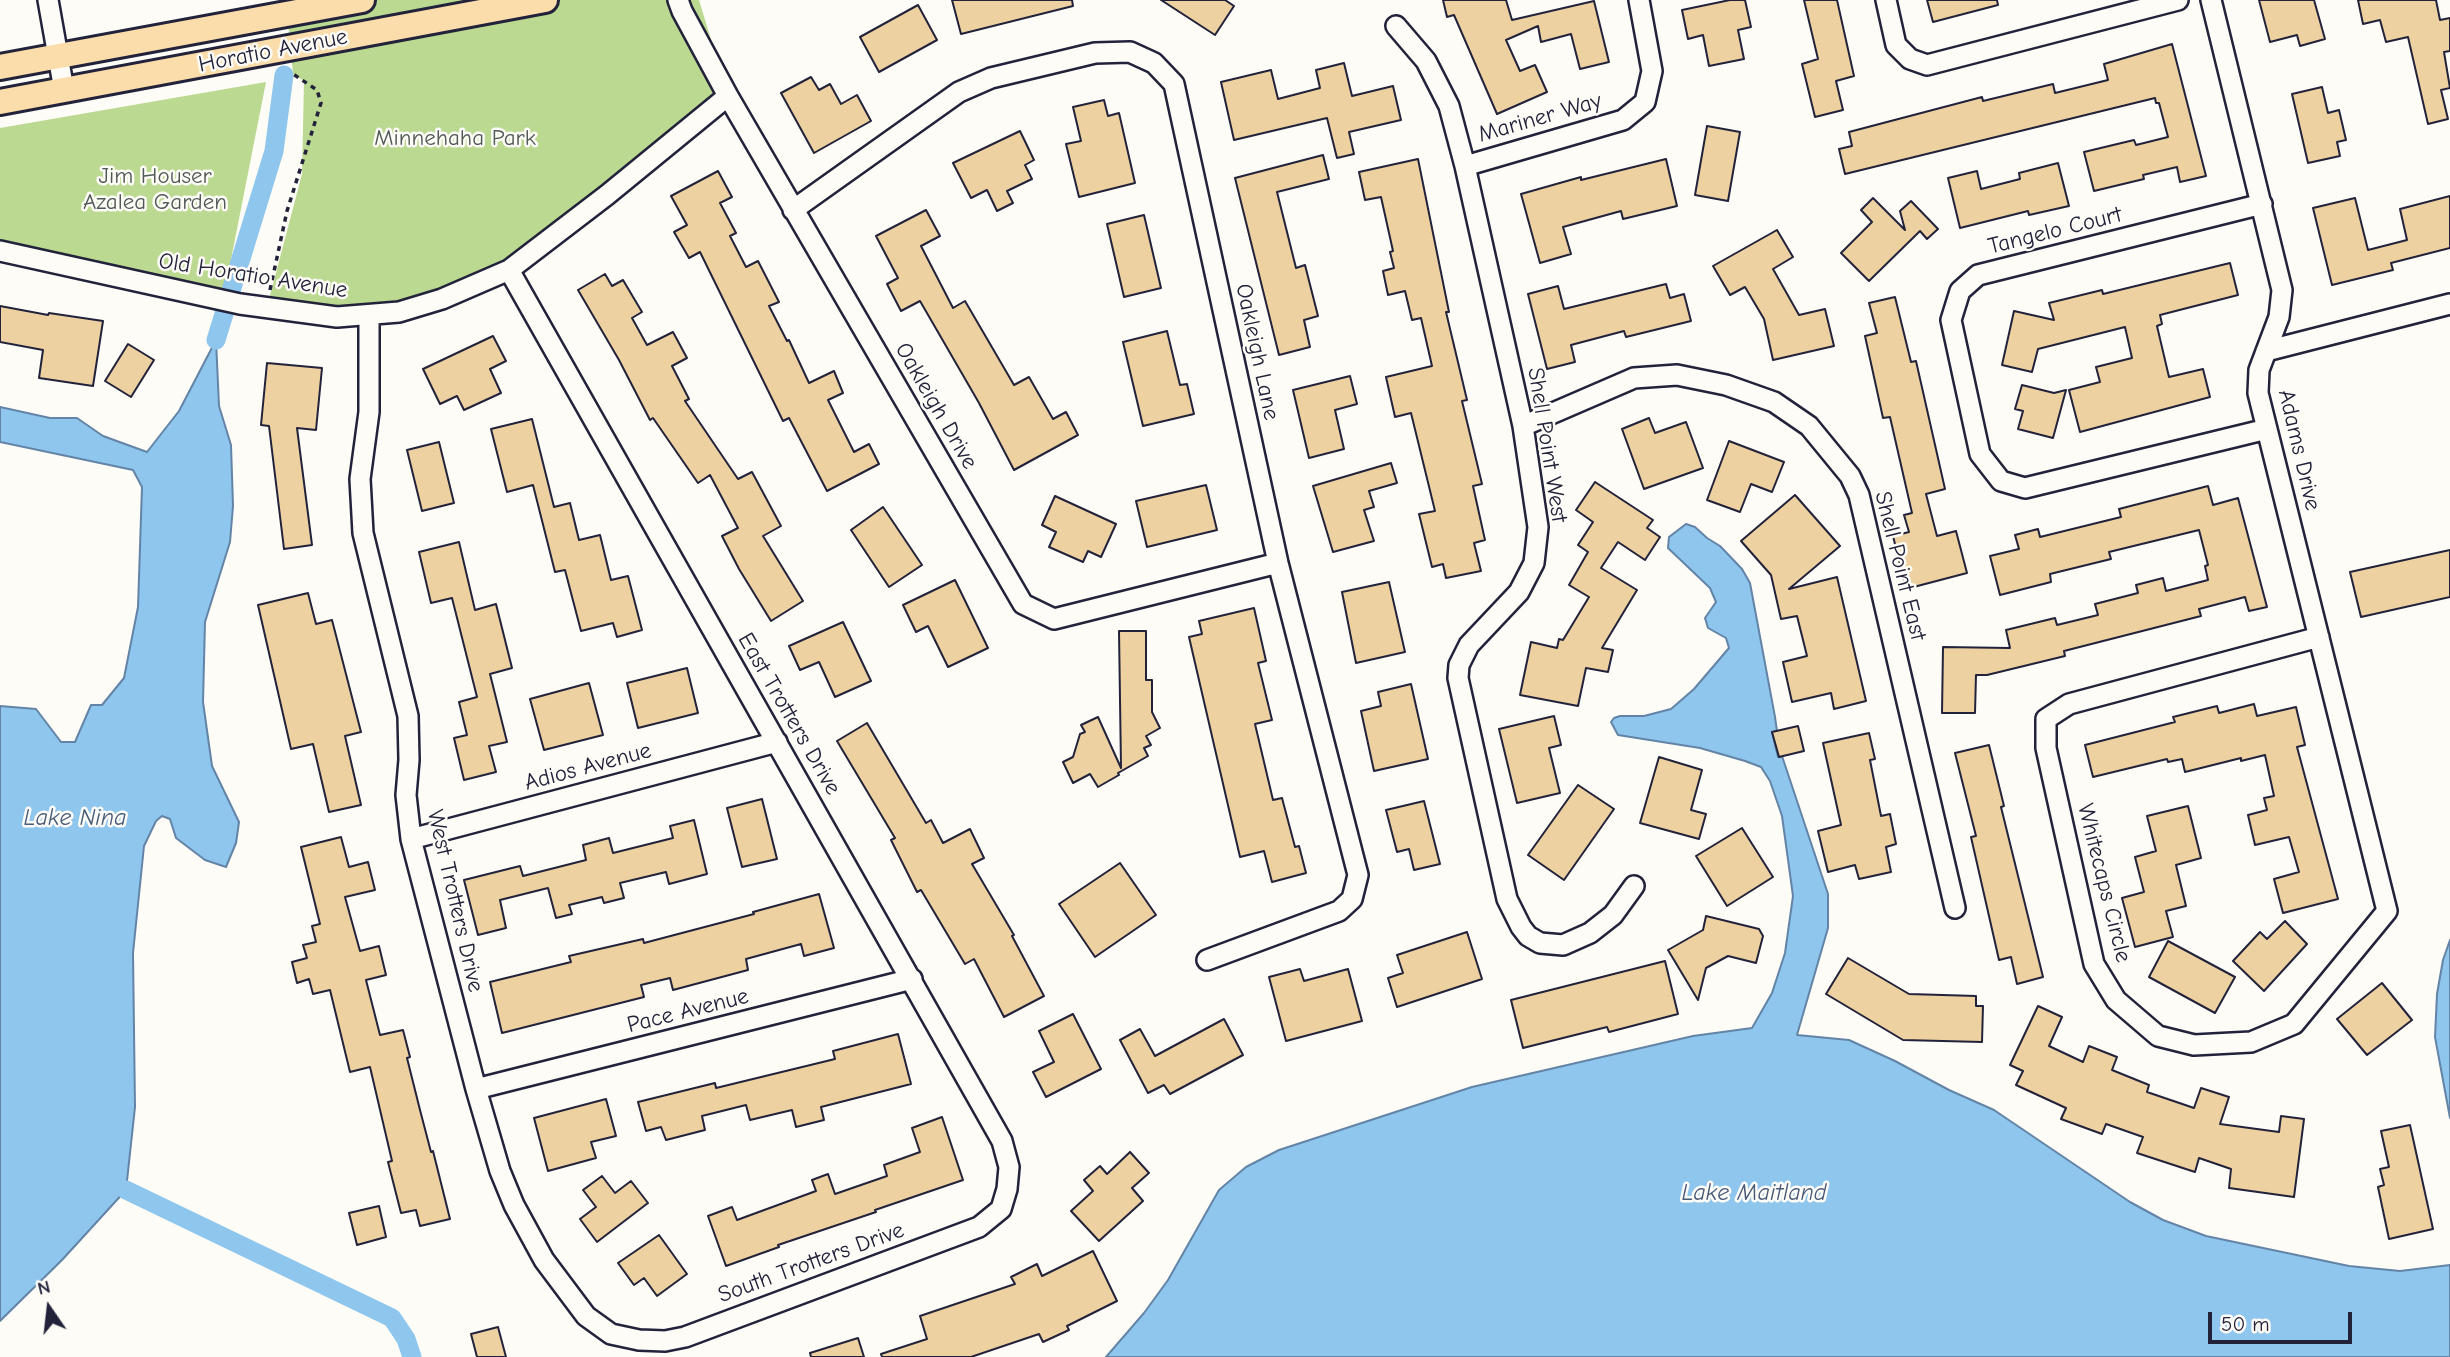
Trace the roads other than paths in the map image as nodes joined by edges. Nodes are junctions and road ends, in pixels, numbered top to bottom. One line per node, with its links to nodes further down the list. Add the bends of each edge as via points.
1 (48, 0): 10 (street)
2 (362, 0): 10 (main road, Horatio Avenue)
3 (545, 0): 12 (main road, Horatio Avenue)
4 (678, 0): 13 (street, Oakleigh Drive)
5 (1639, 0): 15 (street, Mariner Way, via 1652,71 1645,102 1623,120)
6 (1886, 0): 7 (street, via 1896,45 1910,59 1927,65)
7 (2178, 0)
8 (2211, 0): 16 (street, Adams Drive)
9 (1396, 26): 15 (street, Shell Point West, via 1426,61 1449,106)
10 (58, 56): 11 (main road, Horatio Avenue); 12 (street)
11 (0, 67)
12 (64, 90): 14 (main road, Horatio Avenue)
13 (728, 96): 17 (street, Oakleigh Drive); 19 (street, Old Horatio Avenue)
14 (0, 102)
15 (1465, 166): 23 (street, Shell Point West)
16 (2262, 204): 22 (street, Adams Drive, via 2282,289 2279,317); 24 (street, Tangelo Court, via 1978,275 1960,292 1951,320 1980,454 2001,481 2025,488)
17 (793, 209): 25 (street, Oakleigh Drive, via 1023,604 1054,619); 25 (street, Oakleigh Lane, via 959,92 991,78 1095,53 1130,52 1154,63 1174,83)
18 (0, 251): 21 (street, Old Horatio Avenue, via 240,304)
19 (509, 270): 21 (street, Old Horatio Avenue, via 442,299); 27 (street, East Trotters Drive)
20 (2450, 304): 22 (street)
21 (369, 317): 28 (street, West Trotters Drive, via 369,412 360,479 363,533 408,716 410,760 405,795)
22 (2266, 351): 24 (street, Adams Drive, via 2258,393)
23 (1523, 426): 29 (street, Shell Point West, via 1538,527 1534,563 1519,592 1469,645 1458,678 1507,899 1528,936 1540,943 1563,945 1590,933 1613,915); 30 (street, Shell Point East, via 1634,378 1677,375 1726,385 1774,402 1809,426 1844,468 1859,495)
24 (2267, 429): 26 (street, Adams Drive)
25 (1278, 563): 32 (street, Oakleigh Lane, via 1358,876 1352,899 1339,911)
26 (2319, 637): 31 (street, Adams Drive); 31 (street, Whitecaps Circle, via 2069,704 2046,719 2046,748 2094,964 2116,1000 2158,1036 2194,1045 2250,1042 2294,1024)
27 (777, 742): 28 (street, Adios Avenue); 33 (street, East Trotters Drive)
28 (411, 839): 34 (street, West Trotters Drive)
29 (1634, 886)
30 (1955, 908)
31 (2387, 911)
32 (1207, 960)
33 (912, 979): 34 (street, Pace Avenue); 35 (street, East Trotters Drive, via 1002,1141 1009,1167)
34 (476, 1089): 36 (street, West Trotters Drive, via 500,1171 544,1260 586,1316)
35 (1007, 1189): 36 (street, South Trotters Drive, via 1001,1209 979,1227 685,1337 665,1341)
36 (611, 1334)

